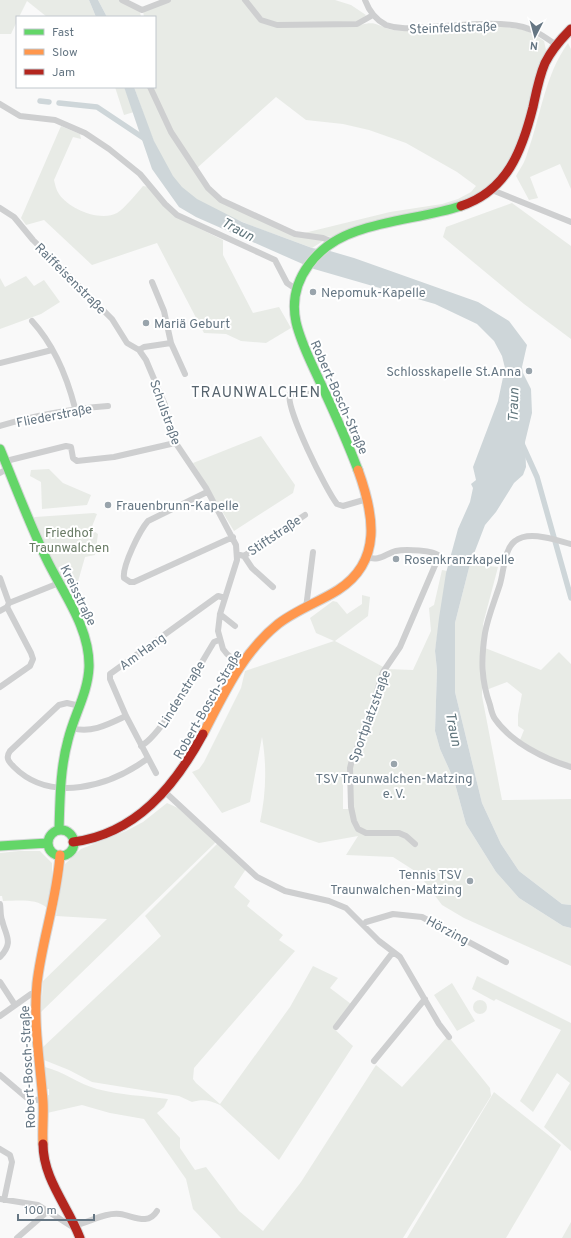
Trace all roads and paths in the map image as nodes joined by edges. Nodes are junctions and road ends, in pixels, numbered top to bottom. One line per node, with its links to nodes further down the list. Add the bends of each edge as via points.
1 (122, 0): 5 (street)
2 (168, 0): 5 (street)
3 (245, 0): 6 (street, via 261,20 277,25 357,24)
4 (365, 0): 6 (street)
5 (142, 10): 7 (street)
6 (373, 15): 9 (street, Steinfeldstraße, via 386,24 403,28 485,25 522,27)
7 (142, 16)
8 (571, 29): 9 (main road)
9 (555, 44): 12 (main road, via 543,68 521,151 510,170)
10 (150, 88): 15 (street, via 171,132 208,188 221,200 295,234 323,238)
11 (0, 104): 17 (street, via 20,116 55,120 86,133 140,174 177,216 275,260 287,283)
12 (492, 190): 14 (street); 15 (main road, via 458,208 366,228)
13 (0, 208): 21 (street, Raiffeisenstraße, via 14,216 33,240 112,319 127,343)
14 (571, 222)
15 (329, 244): 17 (main road, Robert-Bosch-Straße, via 311,261)
16 (152, 282): 19 (street, via 164,311)
17 (296, 289): 24 (main road, Robert-Bosch-Straße, via 294,310 298,334)
18 (32, 321): 20 (street)
19 (171, 343): 21 (street); 23 (street)
20 (52, 350): 22 (street); 26 (street, via 69,387)
21 (139, 350): 28 (street, Schulstraße, via 162,397)
22 (0, 363)
23 (185, 374)
24 (324, 389): 33 (main road, Robert-Bosch-Straße); 33 (street, via 311,394 290,394 289,401 296,422 335,501 343,506)
25 (108, 406): 26 (street, Fliederstraße)
26 (75, 408): 27 (street, Fliederstraße)
27 (0, 426)
28 (175, 443): 30 (street, via 114,457 77,461 73,458 71,447 66,446); 32 (street, Schulstraße)
29 (0, 449): 30 (main road, Kreisstraße)
30 (8, 465): 31 (street); 41 (main road, Kreisstraße, via 29,520)
31 (0, 473)
32 (207, 492): 35 (street, Schulstraße); 35 (street, via 148,521 142,528 124,569 124,578 134,582)
33 (367, 498): 39 (main road, Robert-Bosch-Straße, via 372,530)
34 (305, 514): 38 (street, Stiftstraße)
35 (233, 537): 38 (street, Schulstraße)
36 (571, 544): 57 (street, via 523,536 514,542 506,560 485,633 482,669 483,686 494,718 523,746)
37 (313, 552): 45 (street)
38 (240, 555): 42 (street); 43 (street, Schulstraße)
39 (367, 557): 45 (main road, Robert-Bosch-Straße, via 357,575 345,586); 64 (street, Sportplatzstraße, via 377,560 396,551 409,550 435,553 439,556 403,641 382,672 366,727 350,768 351,807 358,829 366,833 399,833)
40 (0, 578): 44 (street)
41 (59, 584): 44 (street); 52 (main road, Kreisstraße, via 78,619 87,646 88,677)
42 (273, 587)
43 (225, 598): 47 (street, Schulstraße); 53 (street, Am Hang, via 218,596 110,674)
44 (8, 605): 46 (street); 51 (street, via 33,659 30,666)
45 (306, 608): 50 (main road, Robert-Bosch-Straße, via 272,629)
46 (0, 611)
47 (220, 614): 48 (street); 49 (street, Schulstraße)
48 (235, 626)
49 (219, 640): 50 (street, via 227,654); 55 (street, Lindenstraße, via 214,642 161,727)
50 (242, 666): 60 (main road, Robert-Bosch-Straße, via 193,753)
51 (0, 687)
52 (80, 706): 54 (main road, Kreisstraße); 59 (street, via 67,703 55,708 8,755 8,761 26,776 45,785)
53 (126, 716): 54 (street, via 95,729); 55 (street, Am Hang)
54 (72, 728): 59 (main road, Kreisstraße, via 64,757)
55 (141, 746): 56 (street, Am Hang)
56 (147, 759): 58 (street, Am Hang); 59 (street, via 103,782 86,786)
57 (571, 767)
58 (156, 773)
59 (60, 787): 61 (main road, Kreisstraße)
60 (165, 792): 62 (main road, Robert-Bosch-Straße, via 146,810 122,826 99,836); 68 (street, via 246,868 265,882 285,891 329,900 346,908)
61 (59, 830): 62 (main road, via 67,832); 63 (main road, via 52,833)
62 (73, 842): 66 (main road, via 70,851)
63 (48, 843): 65 (main road); 66 (main road, via 53,853)
64 (414, 844)
65 (0, 846)
66 (60, 856): 73 (main road, Robert-Bosch-Straße, via 55,902 41,957)
67 (0, 904): 70 (street, via 8,945)
68 (363, 925): 69 (street); 71 (street, Hörzing, via 393,914 422,917)
69 (393, 952): 74 (street, via 410,971); 77 (street)
70 (0, 957)
71 (506, 962)
72 (0, 982): 75 (street)
73 (36, 993): 75 (street); 81 (main road, Robert-Bosch-Straße, via 36,1030)
74 (425, 999): 78 (street); 79 (street)
75 (15, 1005): 76 (street)
76 (0, 1016)
77 (336, 1027)
78 (449, 1037)
79 (374, 1061)
80 (0, 1075): 81 (street, via 27,1098)
81 (43, 1101): 86 (main road, Robert-Bosch-Straße, via 45,1163 53,1185)
82 (0, 1149): 83 (street, via 10,1155 12,1162)
83 (2, 1200): 84 (street, via 33,1204)
84 (48, 1211): 86 (street, via 66,1224); 87 (street)
85 (157, 1211): 86 (street, via 149,1219 118,1214)
86 (76, 1225): 88 (main road, Robert-Bosch-Straße)
87 (18, 1238)
88 (80, 1238)

